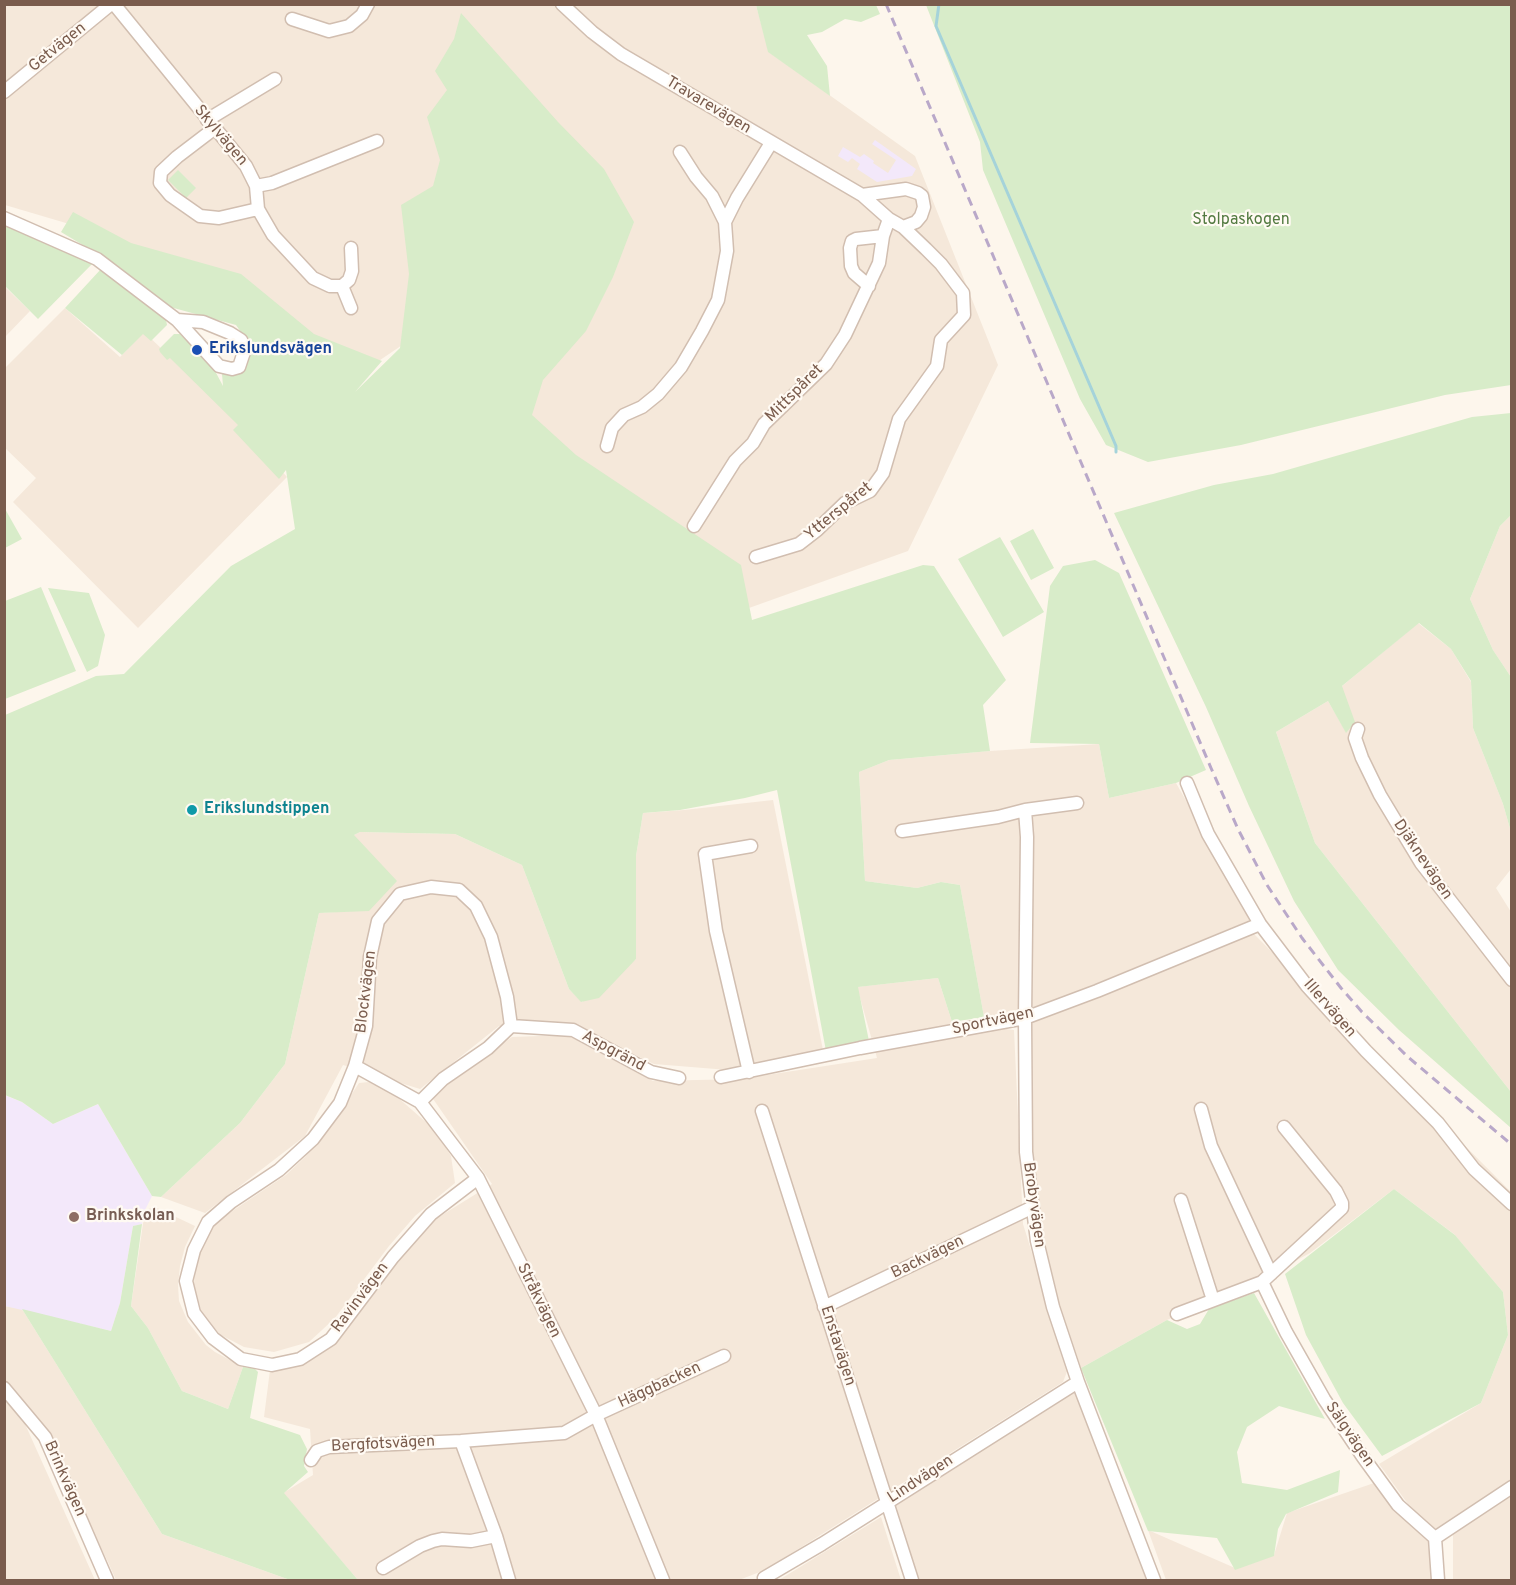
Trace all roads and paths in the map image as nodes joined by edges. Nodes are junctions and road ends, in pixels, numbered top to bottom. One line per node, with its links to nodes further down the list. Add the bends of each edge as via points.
1 (112, 4): 6 (street, Getvägen); 7 (street, Skylvägen)
2 (368, 4): 4 (street, via 349,26 329,31)
3 (562, 4): 9 (street, Travarevägen, via 621,54)
4 (292, 19)
5 (275, 79): 7 (street)
6 (4, 92)
7 (211, 124): 11 (street, Skylvägen, via 246,166); 15 (street, via 161,172 160,183 200,216 219,218)
8 (376, 141): 11 (street)
9 (771, 143): 13 (street, Travarevägen); 14 (street)
10 (680, 152): 12 (street)
11 (256, 186): 15 (street, Skylvägen)
12 (710, 193): 14 (street); 18 (street)
13 (862, 195): 17 (street, Travarevägen); 19 (street, via 906,189 922,196 921,216)
14 (737, 198): 18 (street)
15 (258, 209): 22 (street, Skylvägen, via 273,235 313,278 330,286)
16 (4, 218): 26 (street, via 97,259)
17 (889, 219): 19 (street, Travarevägen); 20 (street, Mittspåret)
18 (725, 222): 27 (street, via 727,251 718,300 702,331 681,367 658,394 624,415 612,428)
19 (903, 227): 25 (street, Travarevägen, via 963,293)
20 (883, 236): 23 (street, Mittspåret, via 879,263); 23 (street, via 856,238 850,248 854,273)
21 (351, 248): 22 (street, via 352,272)
22 (342, 286): 24 (street)
23 (869, 286): 28 (street, Mittspåret, via 826,364 764,424)
24 (351, 308)
25 (964, 315): 29 (street, Ytterspåret, via 941,340 937,366 899,419 883,473 870,491 845,503 799,544)
26 (177, 320): 26 (street, via 219,366 239,367 245,349 241,340 203,322)
27 (607, 446)
28 (694, 526)
29 (756, 557)
30 (1358, 729): 37 (street, Djäknevägen, via 1355,738 1362,758 1421,863)
31 (1187, 783): 36 (street, Illervägen, via 1208,834)
32 (1077, 802): 33 (street)
33 (1025, 810): 34 (street); 38 (street, Brobyvägen)
34 (902, 831)
35 (751, 846): 41 (street, via 705,854 716,931)
36 (1260, 924): 38 (street, Sportvägen); 50 (street, Illervägen, via 1307,986 1438,1123 1474,1169)
37 (1512, 980)
38 (1025, 1018): 41 (street, Sportvägen); 51 (street, Brobyvägen, via 1026,1152)
39 (511, 1026): 40 (street, Blockvägen, via 491,937 476,906 459,890 431,887 400,894 378,921 370,957 366,1026); 43 (street, Aspgränd, via 573,1030 651,1072); 44 (street)
40 (355, 1066): 44 (street, Stråkvägen); 48 (street, Ravinvägen, via 340,1103 312,1139 279,1170 208,1222 194,1250 186,1281 194,1313 213,1338 241,1359 272,1365 300,1359 331,1339 431,1214)
41 (749, 1072): 42 (street, Sportvägen)
42 (721, 1077)
43 (679, 1078)
44 (420, 1102): 48 (street, Stråkvägen)
45 (1201, 1109): 52 (street, Sälgvägen, via 1211,1146)
46 (762, 1112): 54 (street, Enstavägen)
47 (1284, 1127): 52 (street, via 1336,1191 1342,1208)
48 (478, 1178): 59 (street, Stråkvägen)
49 (1181, 1200): 53 (street)
50 (1512, 1204)
51 (1031, 1208): 54 (street, Backvägen); 57 (street, Brobyvägen, via 1053,1307)
52 (1267, 1278): 53 (street); 65 (street, Sälgvägen, via 1286,1332 1362,1457 1398,1504)
53 (1213, 1300): 55 (street)
54 (825, 1307): 63 (street, Enstavägen)
55 (1177, 1314)
56 (724, 1356): 59 (street, Häggbacken)
57 (1078, 1382): 63 (street, Lindvägen); 72 (street, Brobyvägen)
58 (4, 1388): 68 (street, Brinkvägen, via 45,1437)
59 (596, 1415): 60 (street, Bergfotsvägen, via 564,1433); 70 (street, Stråkvägen)
60 (461, 1441): 61 (street, Bergfotsvägen, via 329,1447 317,1450); 64 (street)
61 (311, 1460)
62 (1512, 1487): 65 (street)
63 (888, 1502): 67 (street, Lindvägen); 71 (street, Enstavägen)
64 (496, 1536): 66 (street, via 471,1541 433,1541); 69 (street)
65 (1435, 1538): 73 (street)
66 (383, 1568)
67 (764, 1578)
68 (107, 1581)
69 (509, 1581)
70 (663, 1581)
71 (912, 1581)
72 (1154, 1581)
73 (1438, 1581)

